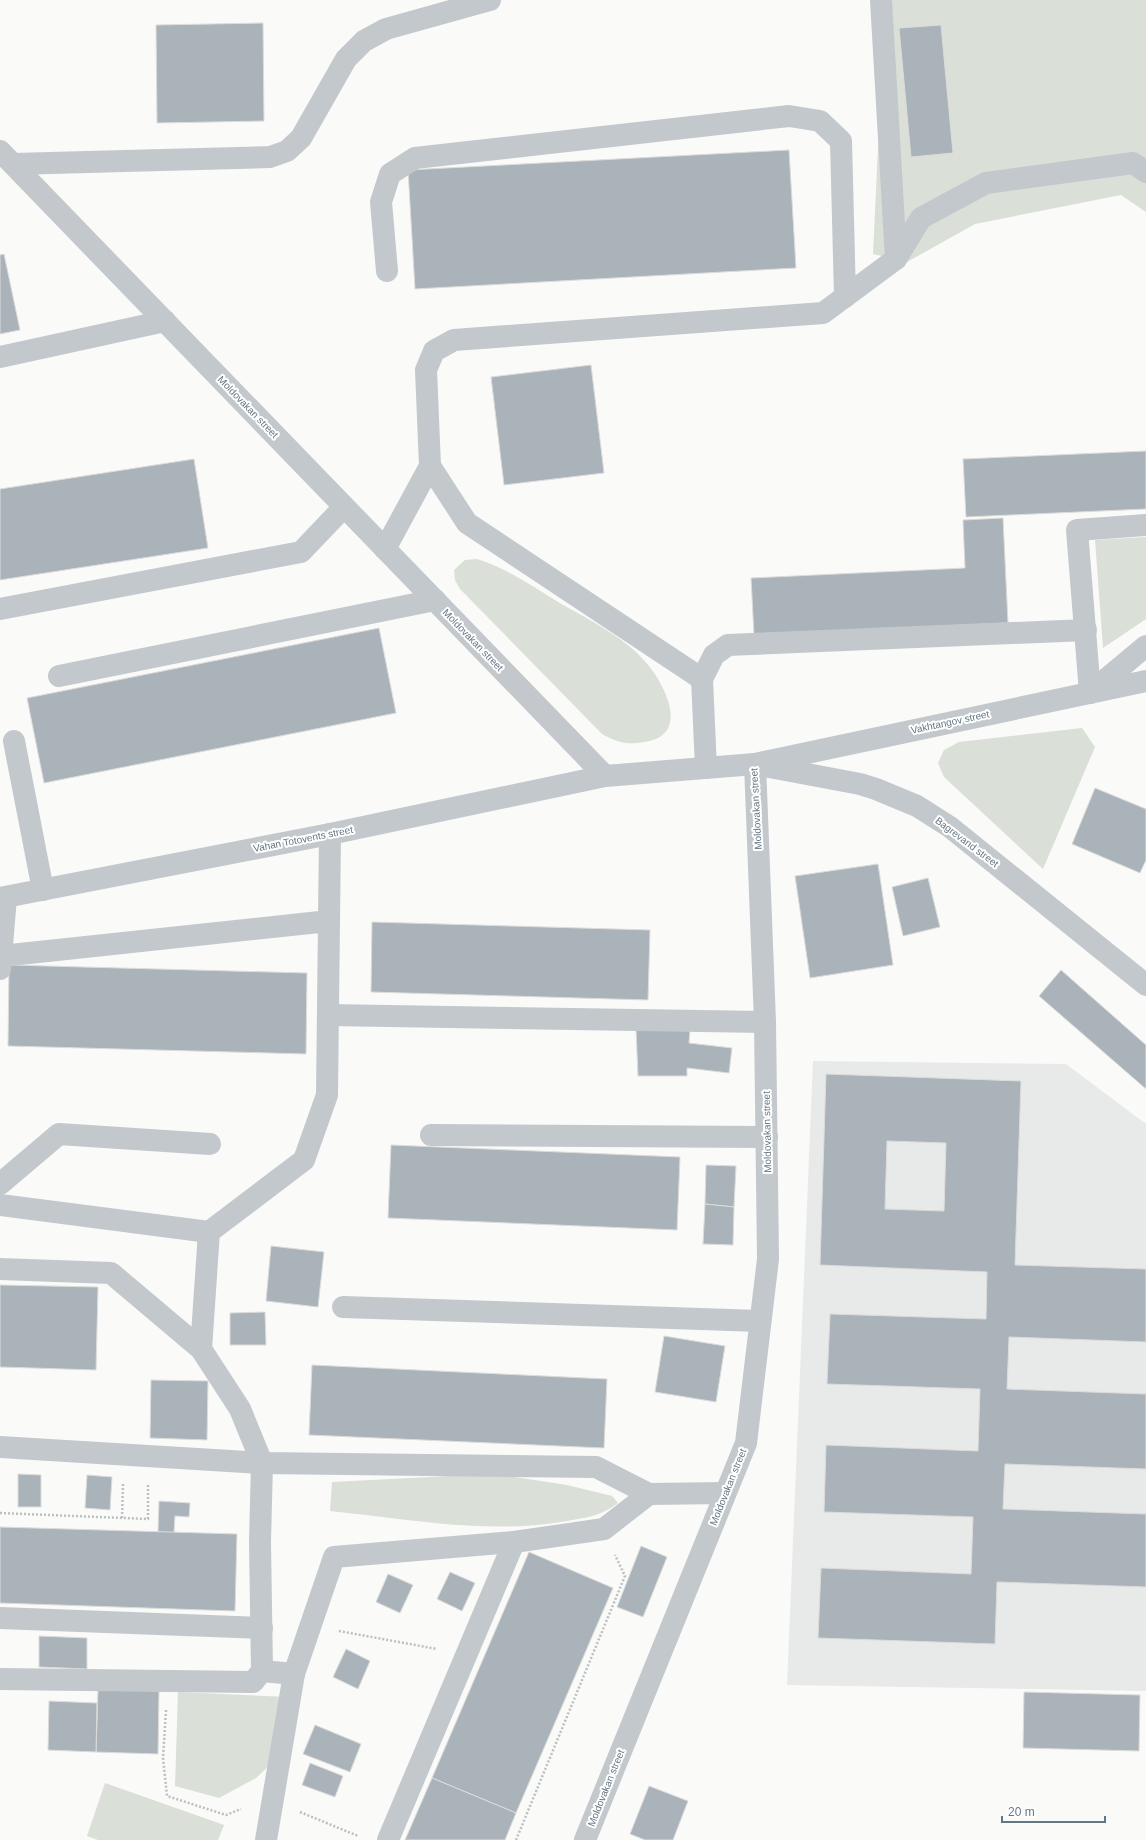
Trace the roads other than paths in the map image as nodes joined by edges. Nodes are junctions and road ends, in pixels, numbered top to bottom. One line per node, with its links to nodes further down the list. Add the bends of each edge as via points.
1 (490, 0): 3 (street, via 386,29 364,41 346,58 301,138 287,151 270,157)
2 (882, 0): 5 (street)
3 (6, 157): 8 (street, Moldovakan street)
4 (1146, 172): 5 (street, via 1133,163 986,183 921,218)
5 (896, 259): 7 (street)
6 (388, 271): 7 (street, via 381,202 390,174 415,158 789,116 820,121 841,141)
7 (845, 297): 10 (street, via 823,313 454,340 434,351 426,370)
8 (165, 321): 9 (street); 11 (street, Moldovakan street)
9 (0, 357)
10 (430, 466): 13 (street); 19 (street, via 468,523)
11 (344, 507): 13 (street, Moldovakan street); 15 (street, via 301,552)
12 (1146, 525): 16 (street, via 1077,530)
13 (385, 549): 14 (street, Moldovakan street)
14 (435, 600): 18 (street); 25 (street, Moldovakan street)
15 (0, 609)
16 (1086, 630): 19 (street, via 728,645 714,655); 21 (street)
17 (1146, 646): 21 (street)
18 (59, 676)
19 (702, 679): 24 (street)
20 (1146, 681): 21 (street, Vakhtangov street)
21 (1090, 693): 23 (street, Vakhtangov street)
22 (14, 741): 27 (street)
23 (755, 764): 24 (street, Moldovakan street); 31 (street, Bagrevand street, via 860,784 917,806 950,827); 33 (street, Moldovakan street)
24 (706, 768): 25 (street, Moldovakan street)
25 (605, 776): 26 (street, Vahan Totovents street)
26 (330, 834): 27 (street, Vahan Totovents street); 29 (street)
27 (42, 890): 28 (street, Vahan Totovents street)
28 (3, 898): 30 (street)
29 (329, 920): 30 (street); 32 (street)
30 (1, 963)
31 (1146, 985)
32 (328, 1015): 33 (street); 39 (street, via 327,1095 304,1160)
33 (765, 1022): 35 (street, Moldovakan street)
34 (431, 1135): 35 (street)
35 (767, 1137): 42 (street, Moldovakan street, via 768,1259)
36 (210, 1144): 37 (street, via 59,1134)
37 (0, 1184)
38 (0, 1205): 39 (street)
39 (209, 1232): 43 (street)
40 (0, 1269): 43 (street, via 111,1273)
41 (343, 1307): 42 (street)
42 (760, 1321): 46 (street, Moldovakan street, via 746,1443)
43 (201, 1349): 45 (street, via 240,1409)
44 (0, 1447): 45 (street)
45 (262, 1463): 47 (street, via 596,1467); 50 (street)
46 (725, 1493): 47 (street); 56 (street, Moldovakan street)
47 (649, 1494): 48 (street, via 604,1529)
48 (514, 1542): 52 (street, via 334,1557); 55 (street)
49 (0, 1618): 50 (street)
50 (262, 1628): 51 (street)
51 (262, 1671): 52 (street); 53 (street, via 253,1682)
52 (294, 1674): 54 (street)
53 (0, 1679)
54 (266, 1840)
55 (388, 1840)
56 (585, 1840)

